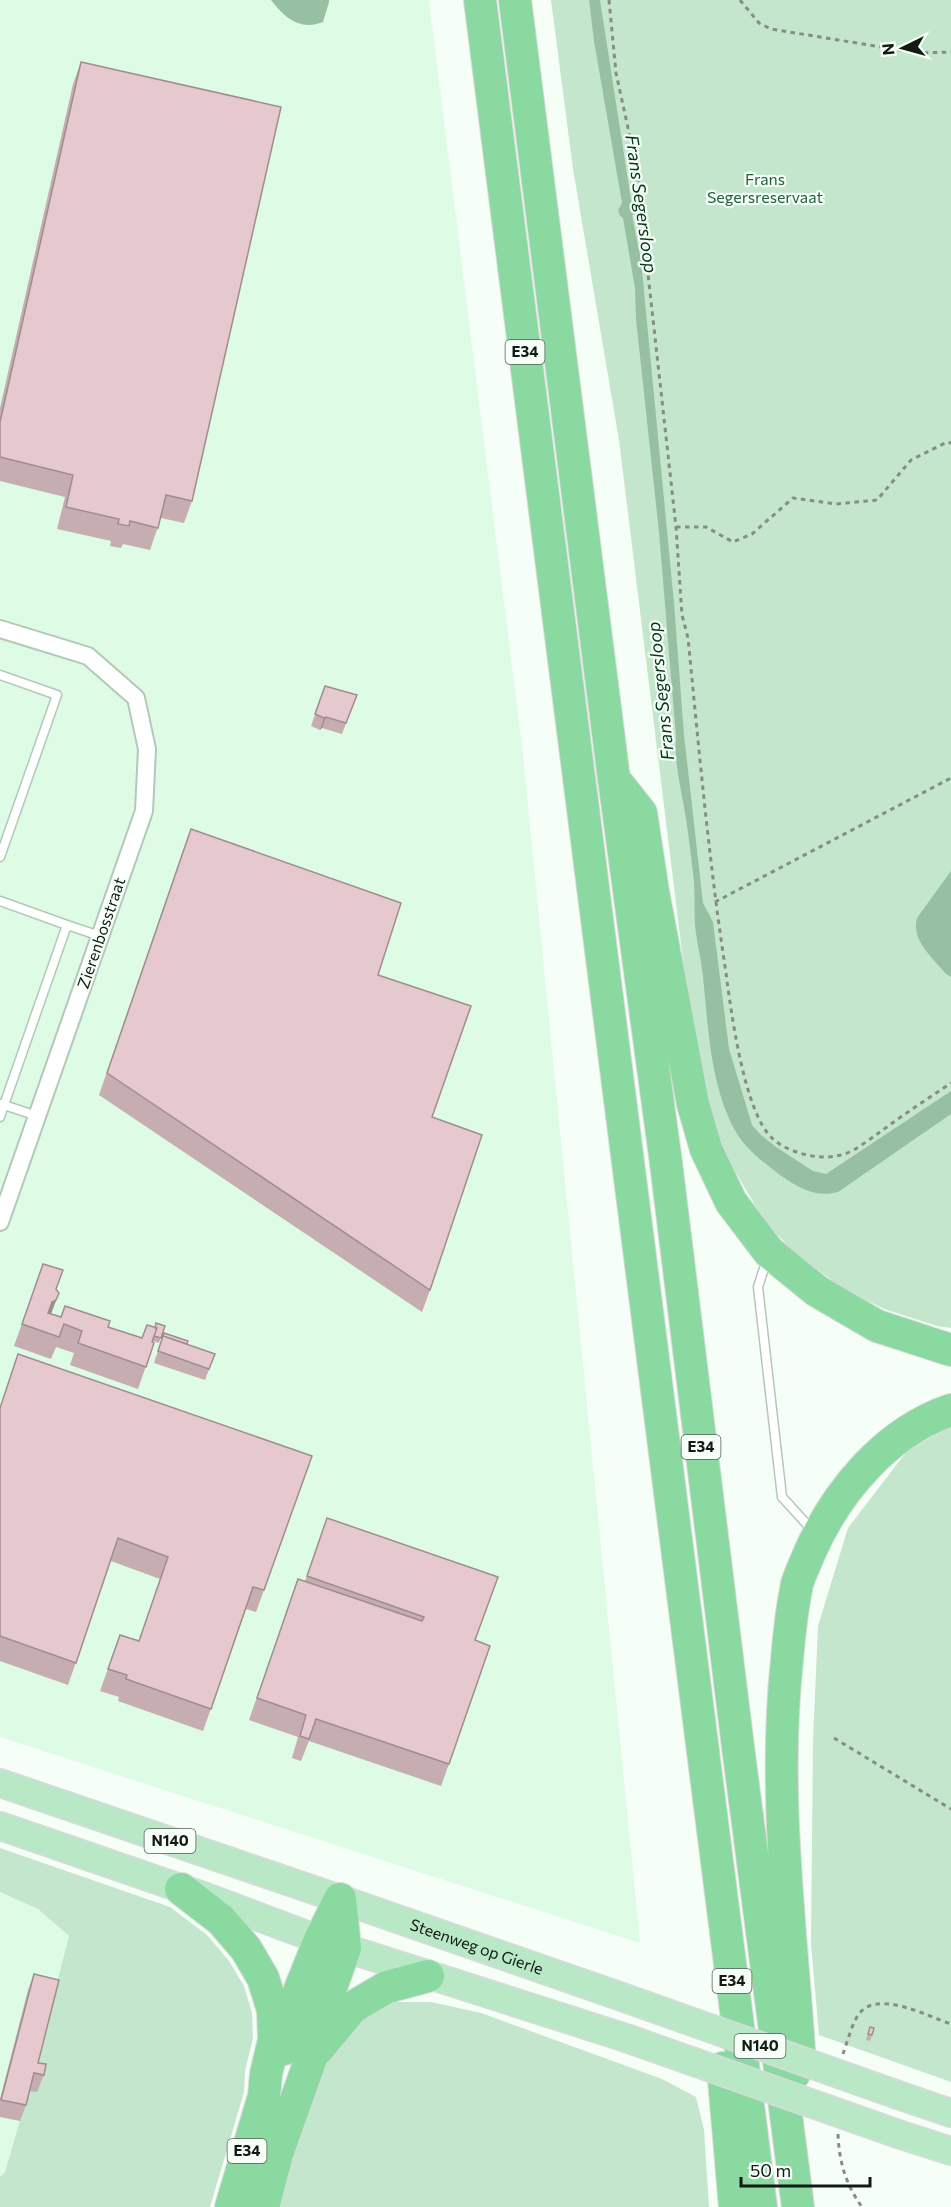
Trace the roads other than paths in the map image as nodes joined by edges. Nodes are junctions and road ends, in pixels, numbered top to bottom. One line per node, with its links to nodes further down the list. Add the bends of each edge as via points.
1 (480, 0): 23 (highway, E34)
2 (514, 0): 5 (highway, E34)
3 (0, 629): 9 (street, Zierenbosstraat, via 88,656 136,698 147,749 144,811)
4 (0, 675): 6 (lane, via 57,695)
5 (614, 779): 14 (highway, via 641,813 693,1104 706,1149 731,1202); 28 (highway, E34)
6 (0, 858)
7 (0, 901): 8 (lane)
8 (67, 925): 9 (lane); 10 (lane)
9 (100, 936): 11 (street, Zierenbosstraat)
10 (2, 1105): 11 (lane); 12 (lane)
11 (37, 1116): 13 (street, Zierenbosstraat)
12 (0, 1117)
13 (0, 1222)
14 (769, 1252): 15 (highway, via 817,1291 877,1326); 17 (lane, via 758,1287 782,1497)
15 (951, 1350)
16 (951, 1410): 17 (highway, E34, via 927,1418 880,1452 838,1498)
17 (817, 1536): 28 (highway, E34, via 798,1581 782,1708 782,1799 799,2049)
18 (0, 1783): 21 (main road, Steenweg op Gierle / N140)
19 (0, 1826): 20 (main road, N140)
20 (181, 1889): 22 (main road, N140); 26 (highway, E34, via 220,1920 246,1949 263,1978 273,2010 274,2040)
21 (340, 1899): 22 (highway, E34); 27 (main road, Steenweg op Gierle / N140, bridge)
22 (332, 1944): 24 (main road, N140); 25 (highway, E34); 26 (highway, E34, via 300,1989 277,2078)
23 (730, 1964): 32 (highway, E34, via 718,2008); 33 (highway, E34)
24 (428, 1976): 25 (highway, E34, via 387,1987 353,2007); 29 (main road, N140, bridge, via 626,2038)
25 (310, 2061): 31 (highway, E34)
26 (264, 2096): 30 (highway, E34)
27 (951, 2113)
28 (786, 2116): 34 (highway, E34)
29 (951, 2151)
30 (231, 2207)
31 (263, 2207)
32 (735, 2207)
33 (761, 2207)
34 (798, 2207)

